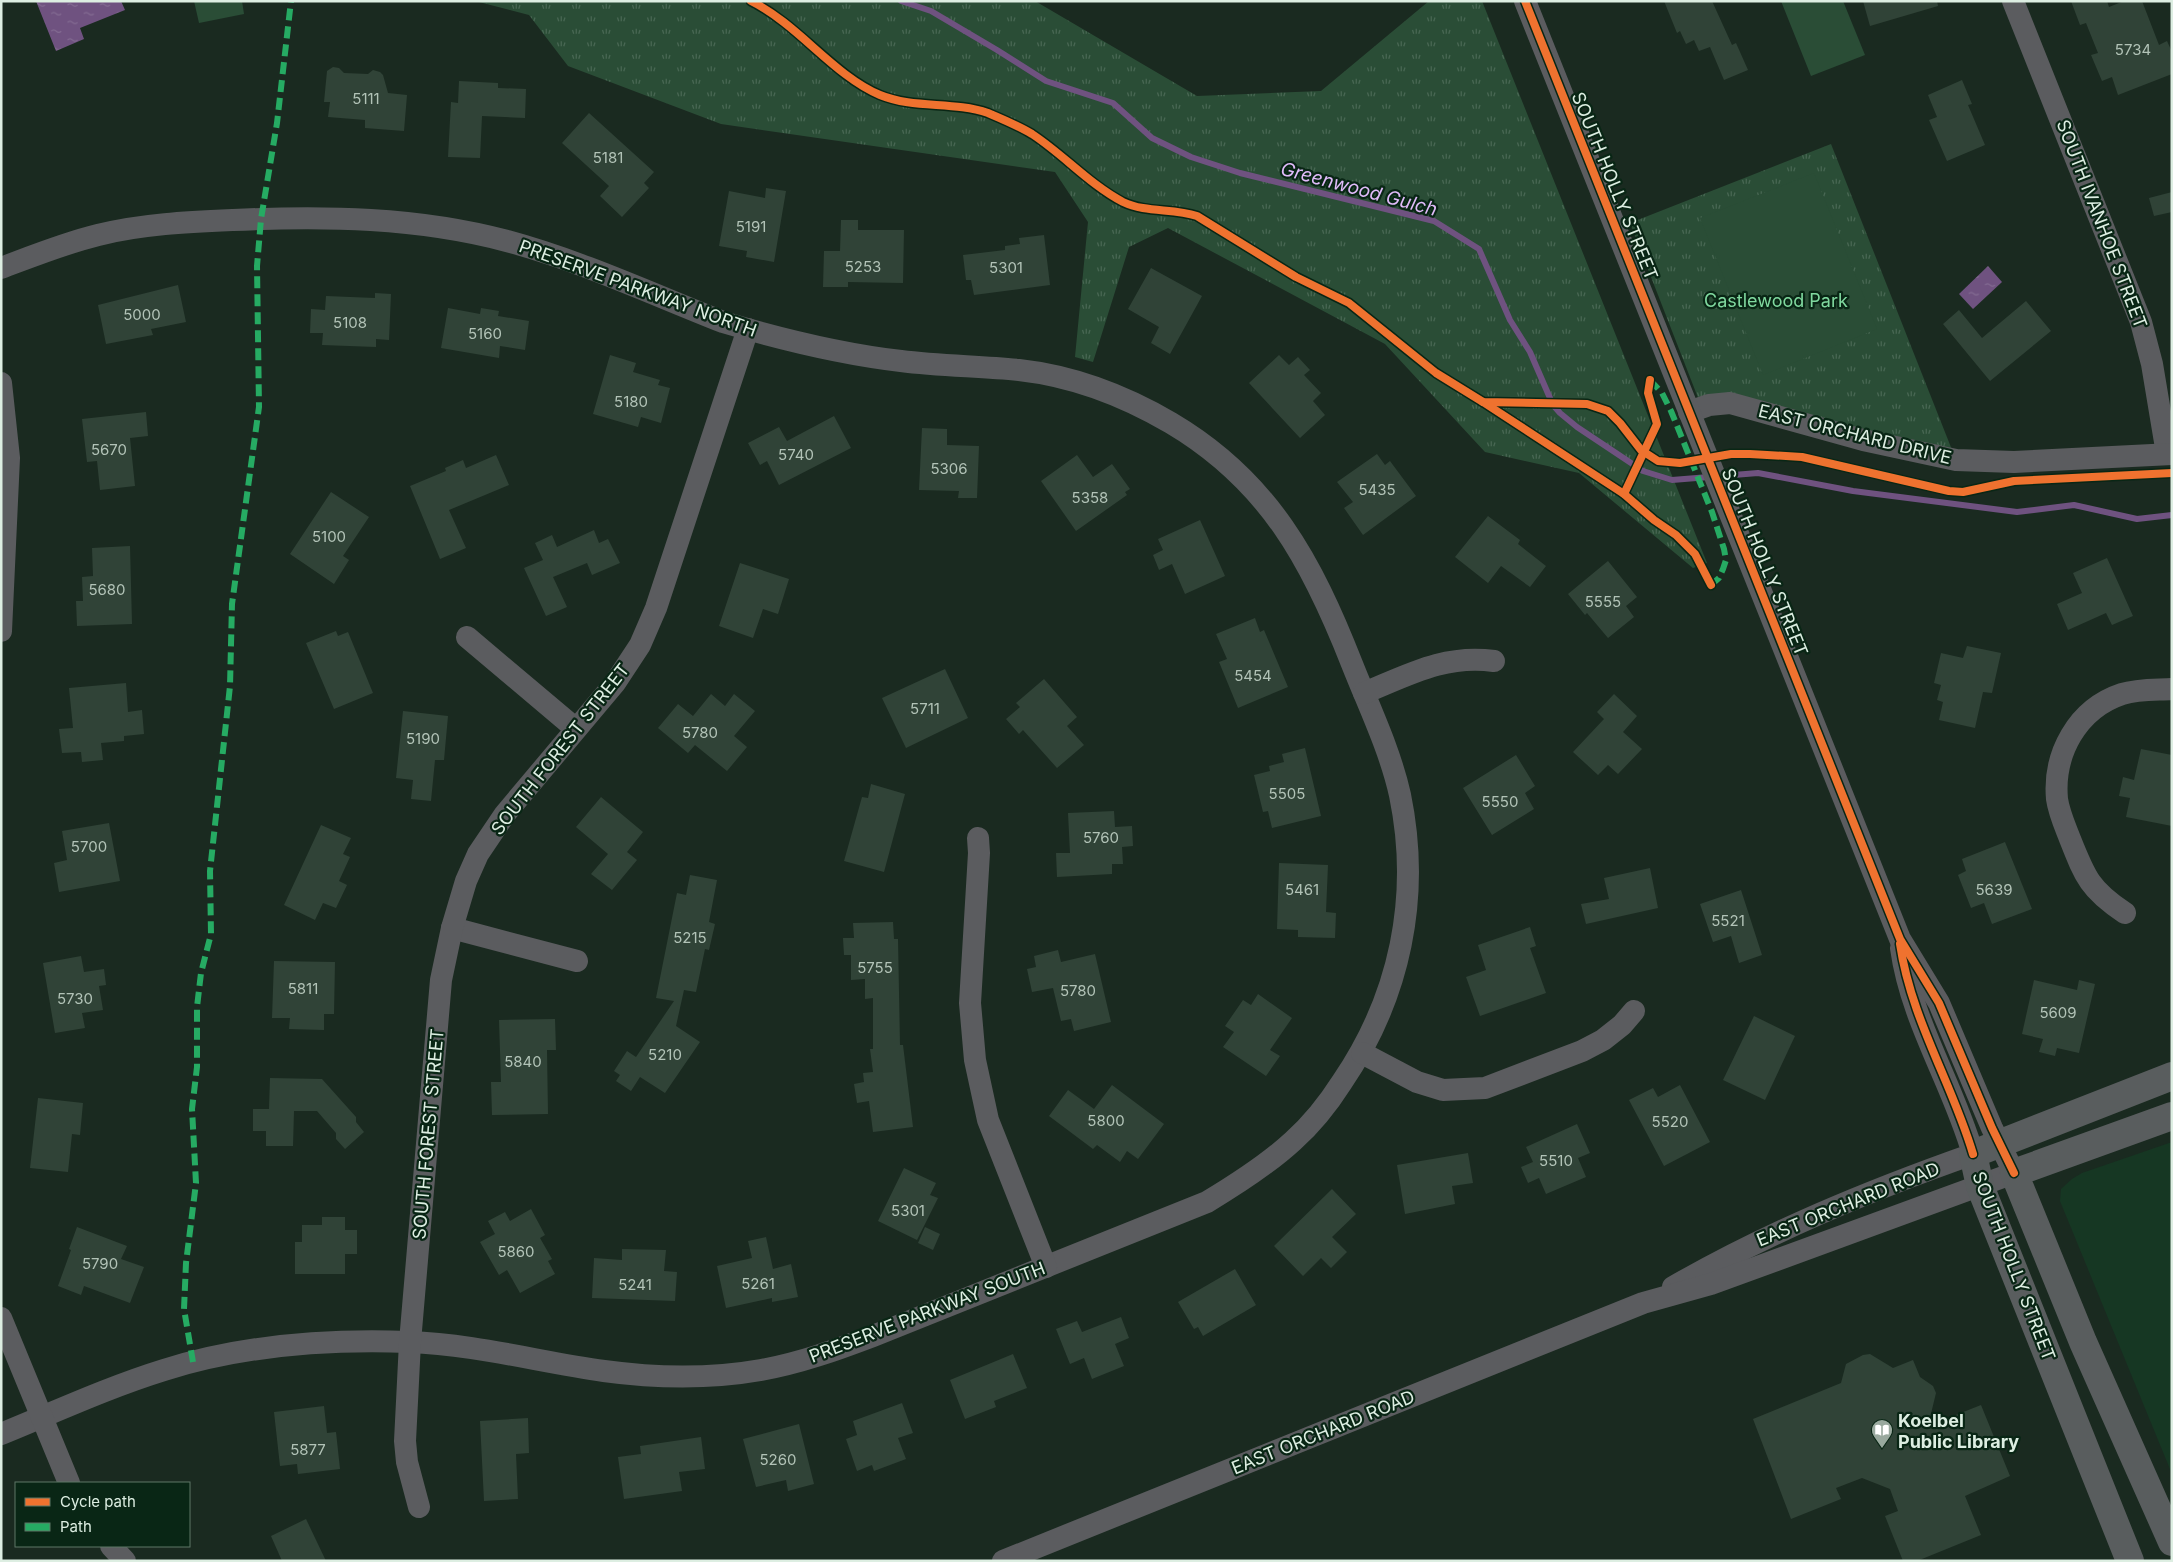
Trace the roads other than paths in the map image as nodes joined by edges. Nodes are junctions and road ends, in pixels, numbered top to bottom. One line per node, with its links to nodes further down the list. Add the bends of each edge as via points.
1 (1525, 1): 6 (street, SOUTH HOLLY STREET)
2 (2013, 1): 7 (street, SOUTH IVANHOE STREET, via 2141,322)
3 (1, 268): 4 (street, PRESERVE PARKWAY NORTH, via 99,234 167,223 288,218 394,221 506,241 556,256)
4 (748, 329): 12 (street, PRESERVE PARKWAY NORTH, via 867,357 1021,370 1058,377 1110,393 1171,423 1203,444 1255,491 1297,545 1330,606); 13 (street, SOUTH FOREST STREET, via 656,608 640,645)
5 (1, 383): 8 (street, via 9,458)
6 (1689, 412): 7 (street, EAST ORCHARD DRIVE, via 1709,405 1730,403 1911,451 1978,462); 17 (street, SOUTH HOLLY STREET)
7 (2169, 454)
8 (1, 631)
9 (467, 637): 13 (street)
10 (1494, 661): 12 (street, via 1460,659 1438,663)
11 (2172, 689): 15 (street, via 2123,694 2096,708 2077,725 2065,744 2057,775 2060,814 2083,873 2104,900)
12 (1364, 693): 20 (street, PRESERVE PARKWAY SOUTH, via 1390,759 1399,792 1408,887 1396,966 1386,1001)
13 (576, 729): 16 (street, SOUTH FOREST STREET, via 505,814 478,854)
14 (978, 838): 27 (street, via 970,1003 974,1060 988,1120)
15 (2125, 913)
16 (452, 928): 18 (street); 30 (street, SOUTH FOREST STREET, via 441,980)
17 (1900, 939): 23 (street, SOUTH HOLLY STREET, via 1939,1003); 24 (street, SOUTH HOLLY STREET, via 1912,1000)
18 (577, 962)
19 (1634, 1010): 20 (street, via 1622,1026 1603,1040 1484,1088 1443,1090 1417,1082)
20 (1362, 1053): 27 (street, PRESERVE PARKWAY SOUTH, via 1325,1107 1300,1134 1236,1185 1207,1202)
21 (2172, 1076): 23 (main road, EAST ORCHARD ROAD)
22 (2172, 1116): 25 (main road, EAST ORCHARD ROAD)
23 (2000, 1145): 24 (main road, EAST ORCHARD ROAD); 25 (street, SOUTH HOLLY STREET)
24 (1973, 1154): 26 (main road, SOUTH HOLLY STREET); 28 (street, EAST ORCHARD ROAD, via 1802,1220 1713,1264)
25 (2014, 1173): 26 (street, EAST ORCHARD ROAD); 35 (main road, SOUTH HOLLY STREET, via 2083,1342)
26 (1980, 1186): 28 (street, EAST ORCHARD ROAD, via 1711,1284); 39 (main road, SOUTH HOLLY STREET)
27 (1046, 1267): 30 (street, PRESERVE PARKWAY SOUTH, via 842,1348 760,1370 710,1375 652,1375)
28 (1643, 1304): 38 (street, EAST ORCHARD ROAD)
29 (1, 1318): 31 (street)
30 (410, 1342): 31 (street, PRESERVE PARKWAY SOUTH, via 305,1343 206,1358 120,1385); 34 (street, SOUTH FOREST STREET, via 405,1441 407,1462)
31 (41, 1417): 32 (street, PRESERVE PARKWAY SOUTH); 33 (street)
32 (1, 1434)
33 (69, 1482)
34 (420, 1507)
35 (2172, 1542)
36 (112, 1547): 37 (street)
37 (125, 1561)
38 (1003, 1561)
39 (2130, 1561)

